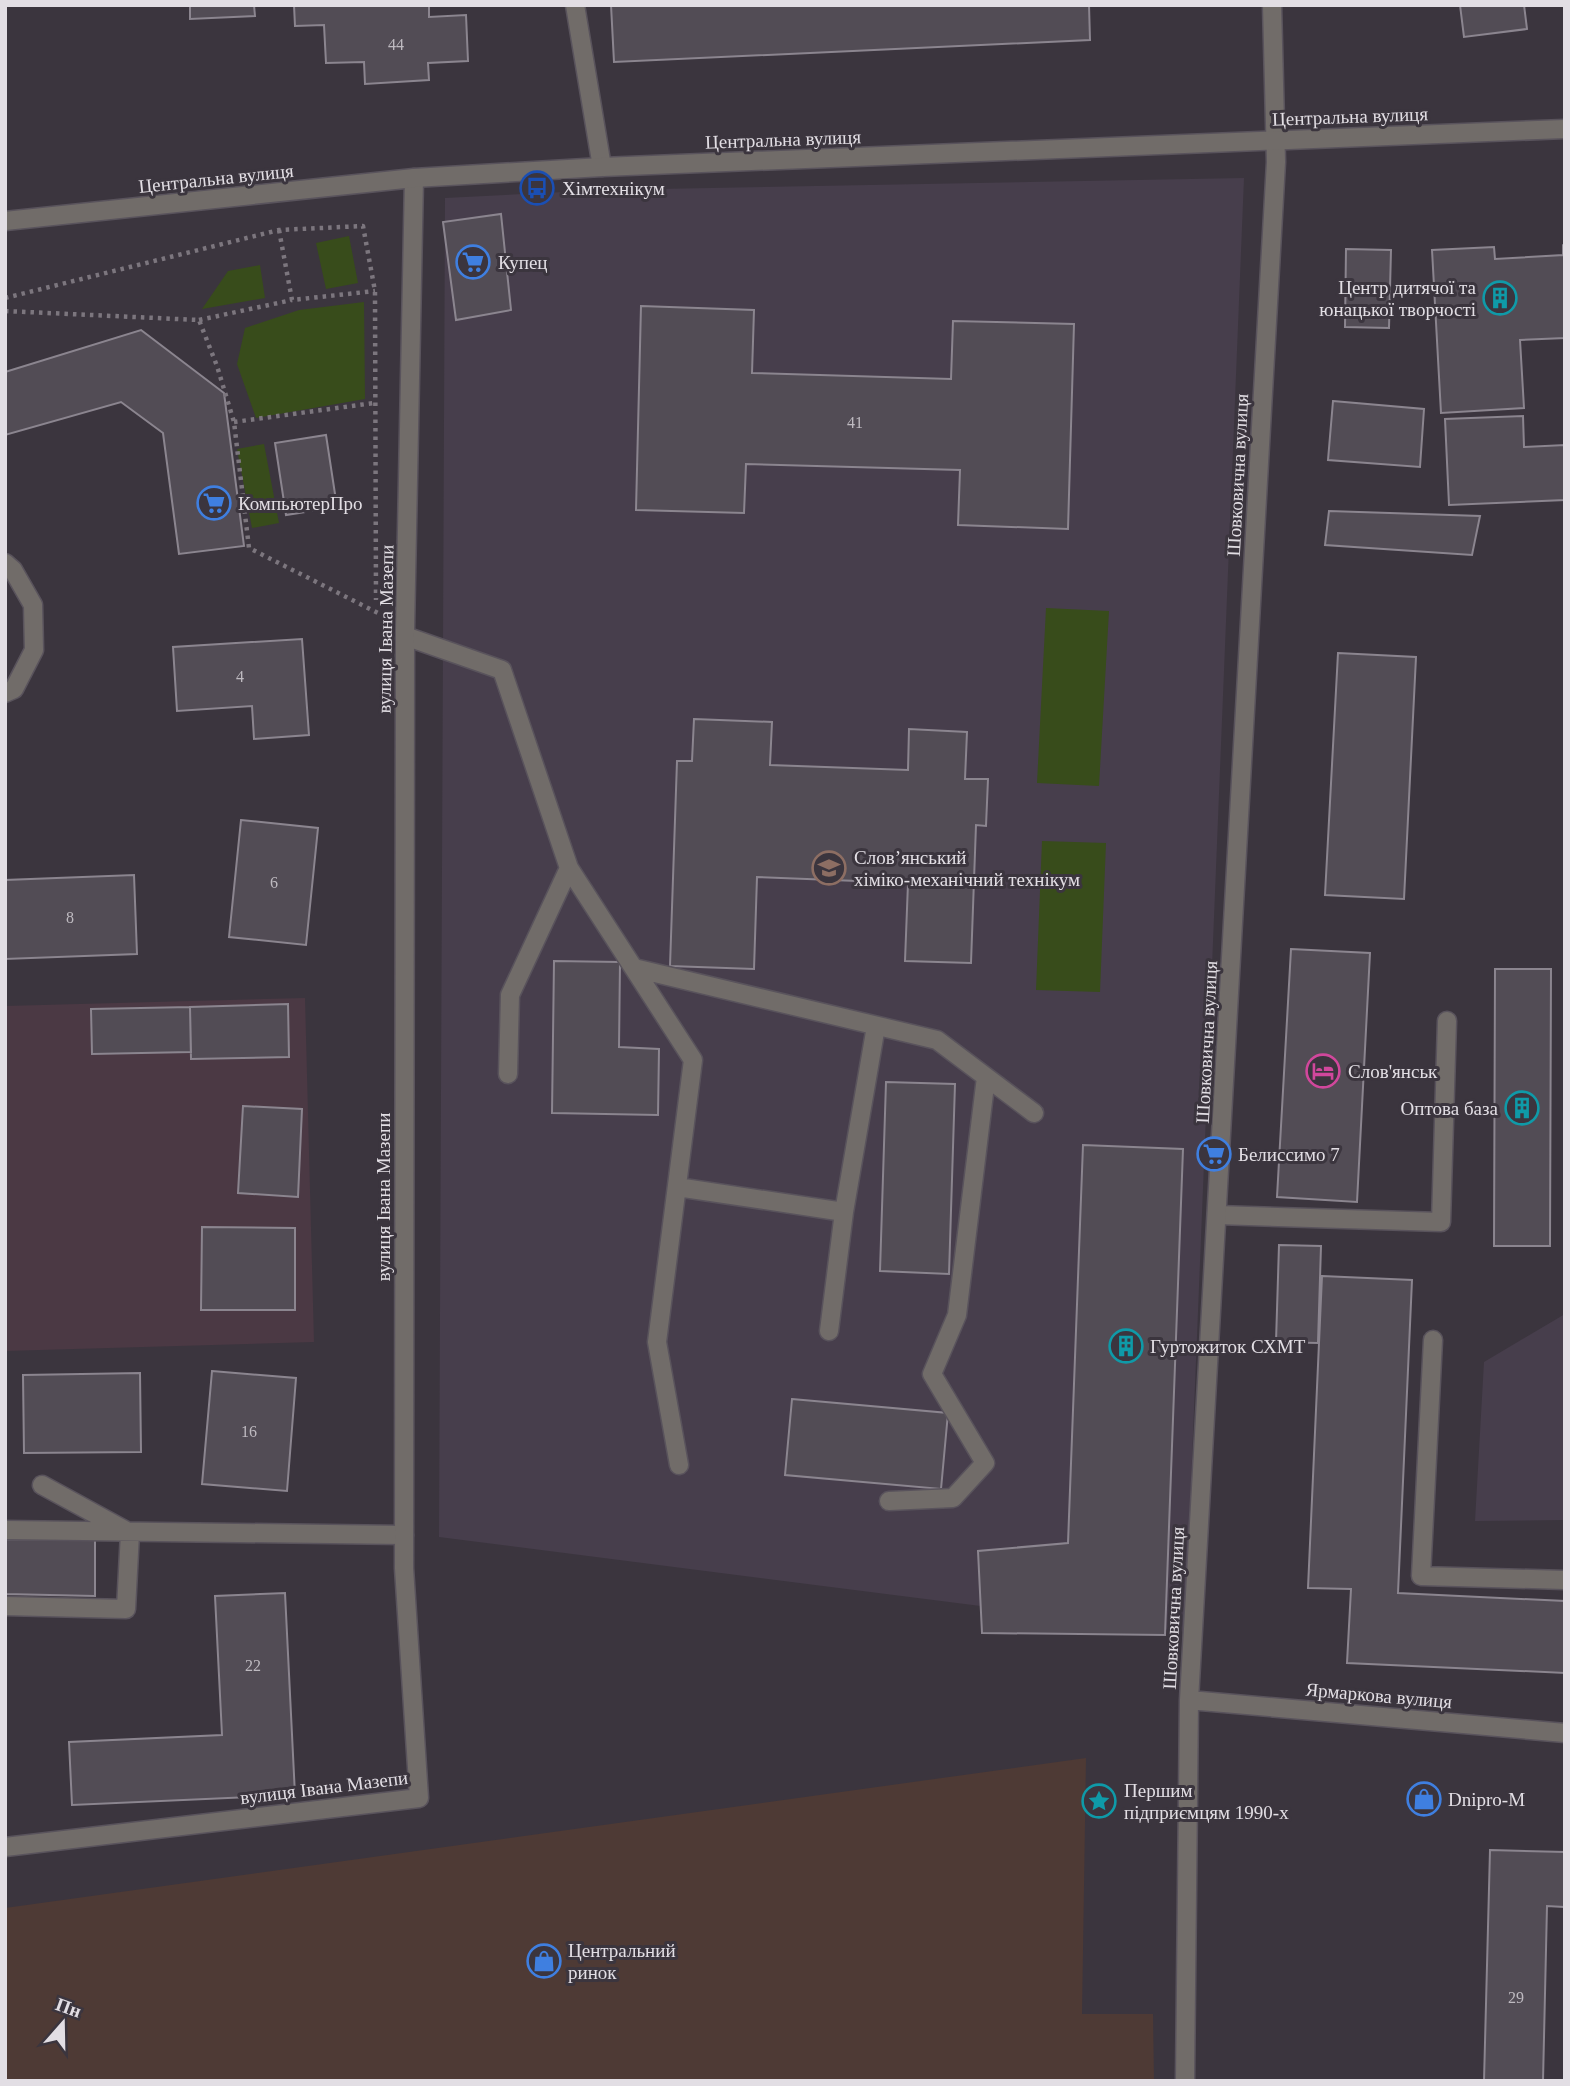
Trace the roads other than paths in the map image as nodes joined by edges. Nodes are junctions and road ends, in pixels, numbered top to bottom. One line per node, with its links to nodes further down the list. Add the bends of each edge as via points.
1 (575, 5): 5 (street)
2 (1272, 5): 4 (street, Шовковична вулиця)
3 (1565, 129): 4 (street, Центральна вулиця)
4 (1276, 140): 5 (street, Центральна вулиця); 20 (street, Шовковична вулиця)
5 (602, 167): 6 (street, Центральна вулиця)
6 (414, 178): 7 (street, Центральна вулиця); 9 (street, вулиця Івана Мазепи)
7 (5, 221)
8 (5, 563): 10 (street, via 33,605 34,650 14,689)
9 (405, 633): 11 (street, via 502,670); 28 (street, вулиця Івана Мазепи)
10 (5, 693)
11 (569, 868): 12 (street); 15 (street, via 510,995)
12 (634, 968): 14 (street); 18 (street, via 693,1060)
13 (1447, 1021): 20 (street, via 1441,1222)
14 (876, 1026): 16 (street, via 937,1040); 19 (street)
15 (508, 1074)
16 (986, 1077): 17 (street); 25 (street, via 957,1315 932,1374 985,1463 953,1497)
17 (1034, 1113)
18 (677, 1186): 19 (street); 23 (street, via 657,1342)
19 (844, 1212): 21 (street)
20 (1217, 1215): 31 (street, Шовковична вулиця)
21 (829, 1331)
22 (1433, 1340): 29 (street, via 1421,1576)
23 (679, 1465)
24 (42, 1485): 27 (street)
25 (889, 1502)
26 (5, 1530): 27 (street)
27 (130, 1533): 28 (street); 30 (street, via 125,1609)
28 (404, 1535): 33 (street, вулиця Івана Мазепи, via 419,1798)
29 (1565, 1580)
30 (5, 1606)
31 (1189, 1700): 32 (street, Ярмаркова вулиця); 34 (street, Шовковична вулиця)
32 (1565, 1732)
33 (5, 1847)
34 (1185, 2081)

